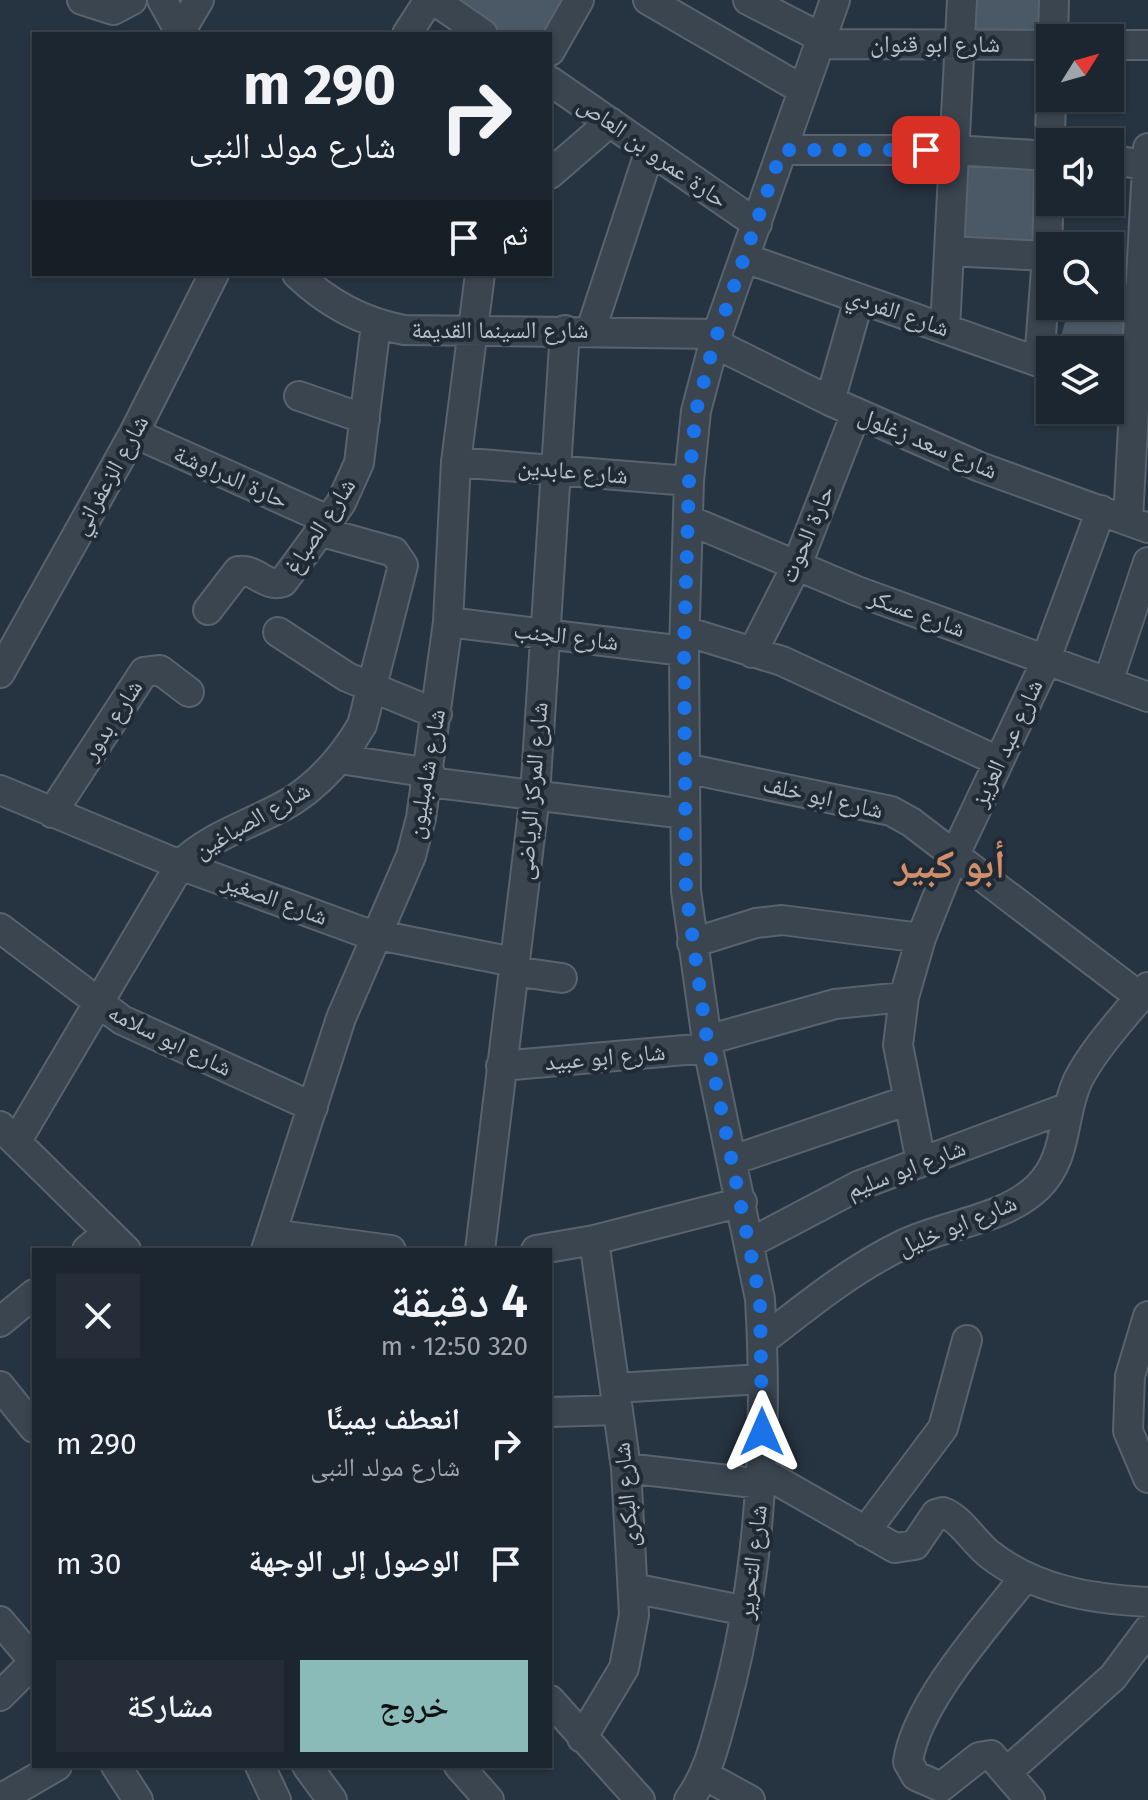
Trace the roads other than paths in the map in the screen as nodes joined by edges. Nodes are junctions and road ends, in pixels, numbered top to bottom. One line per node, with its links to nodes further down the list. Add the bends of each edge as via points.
1 (82, 0): 2 (street, via 113,10)
2 (132, 0)
3 (162, 0): 13 (street)
4 (199, 0): 14 (street)
5 (432, 0): 15 (street); 16 (street)
6 (579, 0): 22 (street)
7 (648, 0): 24 (street)
8 (748, 0): 17 (street)
9 (835, 0): 17 (street, شارع التحرير)
10 (962, 0): 18 (street)
11 (1054, 0): 12 (street)
12 (1053, 24)
13 (179, 32)
14 (181, 32)
15 (408, 32)
16 (480, 32)
17 (820, 41): 18 (street, شارع ابو قنوان); 24 (street, شارع التحرير)
18 (960, 44): 19 (street, شارع ابو قنوان); 29 (street)
19 (1036, 45)
20 (1124, 45): 21 (street)
21 (1148, 45)
22 (552, 47)
23 (552, 82): 25 (street, حارة عمرو بن العاص)
24 (803, 90): 28 (street, شارع التحرير)
25 (610, 122): 27 (street, حارة عمرو بن العاص); 33 (street)
26 (1148, 148): 32 (street)
27 (650, 150): 34 (street, حارة عمرو بن العاص); 45 (street, شارع المركز الرياضى)
28 (782, 150): 29 (street); 34 (street, شارع التحرير)
29 (954, 150): 30 (street); 35 (street)
30 (1036, 155)
31 (1124, 161): 32 (street)
32 (1148, 165): 41 (street)
33 (552, 172)
34 (757, 224): 36 (street, شارع التحرير)
35 (949, 251): 37 (street); 44 (street)
36 (745, 258): 42 (street, شارع الفردي); 47 (street, شارع التحرير)
37 (1036, 264)
38 (213, 276): 53 (street, شارع الزعفراني)
39 (480, 276): 46 (street, شارع شامبليون)
40 (309, 278): 43 (street, شارع السينما القديمة, via 352,314)
41 (1141, 295): 49 (street)
42 (859, 299): 44 (street, شارع الفردي); 51 (street, حارة الحوت)
43 (376, 324): 46 (street, شارع السينما القديمة); 52 (street, شارع الصباغ)
44 (945, 329): 48 (street, شارع الفردي)
45 (578, 330): 46 (street, شارع السينما القديمة); 47 (street, شارع السينما القديمة); 55 (street, شارع المركز الرياضى)
46 (473, 333): 54 (street, شارع شامبليون)
47 (716, 338): 51 (street, شارع سعد زغلول); 56 (street, شارع التحرير, via 696,411)
48 (1036, 361)
49 (1130, 394): 59 (street)
50 (299, 396): 52 (street)
51 (843, 407): 57 (street, شارع سعد زغلول, via 980,467); 62 (street, حارة الحوت)
52 (365, 419): 60 (street, شارع الصباغ, via 351,484)
53 (134, 433): 60 (street, حارة الدراوشة); 70 (street, شارع الزعفراني)
54 (456, 462): 55 (street, شارع عابدين); 64 (street, شارع شامبليون)
55 (554, 470): 56 (street, شارع عابدين); 66 (street, شارع المركز الرياضى)
56 (689, 481): 58 (street, شارع التحرير)
57 (1101, 510): 59 (street, شارع سعد زغلول); 69 (street, شارع عبد العزيز)
58 (689, 520): 62 (street, شارع عسكر); 67 (street, شارع التحرير)
59 (1138, 524)
60 (323, 526): 63 (street, شارع الصباغ, via 283,582 268,583 249,570 238,571); 72 (street, شارع الصباغين, via 394,552 403,565)
61 (1148, 562): 71 (street)
62 (797, 565): 68 (street, حارة الحوت); 69 (street, شارع عسكر)
63 (208, 610)
64 (448, 622): 66 (street, شارع الجنب); 75 (street, شارع شامبليون)
65 (278, 632): 72 (street, via 322,664)
66 (546, 634): 67 (street, شارع الجنب); 81 (street, شارع المركز الرياضى)
67 (685, 641): 68 (street, شارع الجنب); 78 (street, شارع التحرير)
68 (752, 653): 77 (street, شارع الجنب, via 830,681)
69 (1046, 660): 71 (street, شارع عسكر); 77 (street, شارع عبد العزيز)
70 (0, 673)
71 (1108, 682): 74 (street, شارع عسكر)
72 (372, 689): 75 (street); 76 (street, شارع الصباغين, via 362,725)
73 (189, 692): 82 (street, شارع بدور, via 160,670 144,672)
74 (1148, 697)
75 (437, 714): 79 (street, شارع شامبليون)
76 (340, 759): 79 (street); 85 (street, شارع الصباغين, via 312,787 214,837)
77 (998, 761): 84 (street, شارع عبد العزيز)
78 (685, 768): 83 (street, شارع التحرير); 84 (street, شارع ابو خلف, via 891,811)
79 (429, 778): 81 (street); 87 (street, شارع شامبليون, via 411,856)
80 (0, 790): 82 (street, شارع الصغير)
81 (535, 795): 83 (street); 90 (street, شارع المركز الرياضى)
82 (52, 813): 85 (street, شارع الصغير)
83 (685, 814): 89 (street, شارع التحرير)
84 (954, 854): 88 (street, شارع عبد العزيز); 92 (street, شارع ابو خلف)
85 (180, 865): 87 (street, شارع الصغير); 94 (street, شارع الصباغين)
86 (3, 935): 94 (street, شارع ابو سلامه)
87 (376, 936): 90 (street, شارع الصغير); 98 (street, شارع شامبليون, via 341,1018)
88 (921, 938): 89 (street, via 782,920); 93 (street, شارع عبد العزيز)
89 (692, 943): 95 (street, شارع التحرير)
90 (514, 967): 91 (street, شارع الصغير); 96 (street, شارع المركز الرياضى)
91 (562, 978)
92 (1144, 992): 99 (street, شارع ابو خليل, via 1079,1079)
93 (904, 997): 95 (street, via 835,1004); 97 (street, شارع عبد العزيز, via 898,1045)
94 (97, 1004): 98 (street, شارع ابو سلامه); 100 (street, شارع الصباغين)
95 (708, 1044): 96 (street, شارع ابو عبيد); 101 (street, شارع التحرير)
96 (501, 1066): 109 (street, شارع المركز الرياضى)
97 (909, 1100): 101 (street); 102 (street, شارع عبد العزيز)
98 (313, 1107): 105 (street, شارع شامبليون)
99 (1069, 1107): 102 (street, شارع ابو سليم); 114 (street, شارع ابو خليل, via 1056,1162 1036,1189 1006,1208 906,1243 866,1264)
100 (8, 1134): 107 (street)
101 (733, 1160): 103 (street, شارع التحرير)
102 (921, 1162): 106 (street, شارع ابو سليم, via 860,1185)
103 (742, 1202): 104 (street); 106 (street, شارع التحرير)
104 (594, 1240): 110 (street); 118 (street, شارع البكرى)
105 (269, 1242): 108 (street)
106 (750, 1243): 114 (street, شارع التحرير)
107 (107, 1244)
108 (360, 1248)
109 (480, 1248)
110 (548, 1248)
111 (32, 1296): 113 (street)
112 (1148, 1316): 123 (street, via 1130,1376 1128,1431)
113 (0, 1322)
114 (763, 1340): 116 (street, شارع التحرير)
115 (967, 1340): 124 (street, via 943,1428)
116 (762, 1379): 118 (street); 122 (street, شارع التحرير)
117 (0, 1386): 120 (street)
118 (617, 1399): 119 (street); 121 (street, شارع البكرى)
119 (552, 1412)
120 (32, 1426)
121 (626, 1468): 122 (street); 126 (street, شارع البكرى)
122 (762, 1478): 124 (street); 128 (street, شارع التحرير)
123 (1148, 1478)
124 (865, 1532): 125 (street, via 895,1548 909,1548 936,1514 948,1512 974,1542)
125 (1025, 1577): 127 (street, via 1077,1594); 141 (street, via 943,1684 908,1762 916,1776 936,1787 946,1786 983,1755 994,1757)
126 (633, 1588): 128 (street); 135 (street, شارع البكرى, via 632,1642 624,1668)
127 (1148, 1602)
128 (746, 1611): 142 (street, شارع التحرير)
129 (0, 1621): 131 (street)
130 (1148, 1630): 141 (street, via 1113,1677)
131 (32, 1660)
132 (32, 1664): 133 (street)
133 (0, 1696)
134 (552, 1702): 135 (street)
135 (582, 1738): 148 (street)
136 (54, 1768): 143 (street)
137 (117, 1768): 144 (street)
138 (261, 1768): 145 (street)
139 (308, 1768): 146 (street)
140 (461, 1768): 147 (street)
141 (1007, 1772): 151 (street)
142 (706, 1776): 149 (street, شارع التحرير); 150 (street)
143 (0, 1799)
144 (138, 1800)
145 (276, 1800)
146 (332, 1800)
147 (489, 1800)
148 (640, 1800)
149 (689, 1800)
150 (750, 1800)
151 (1030, 1800)

